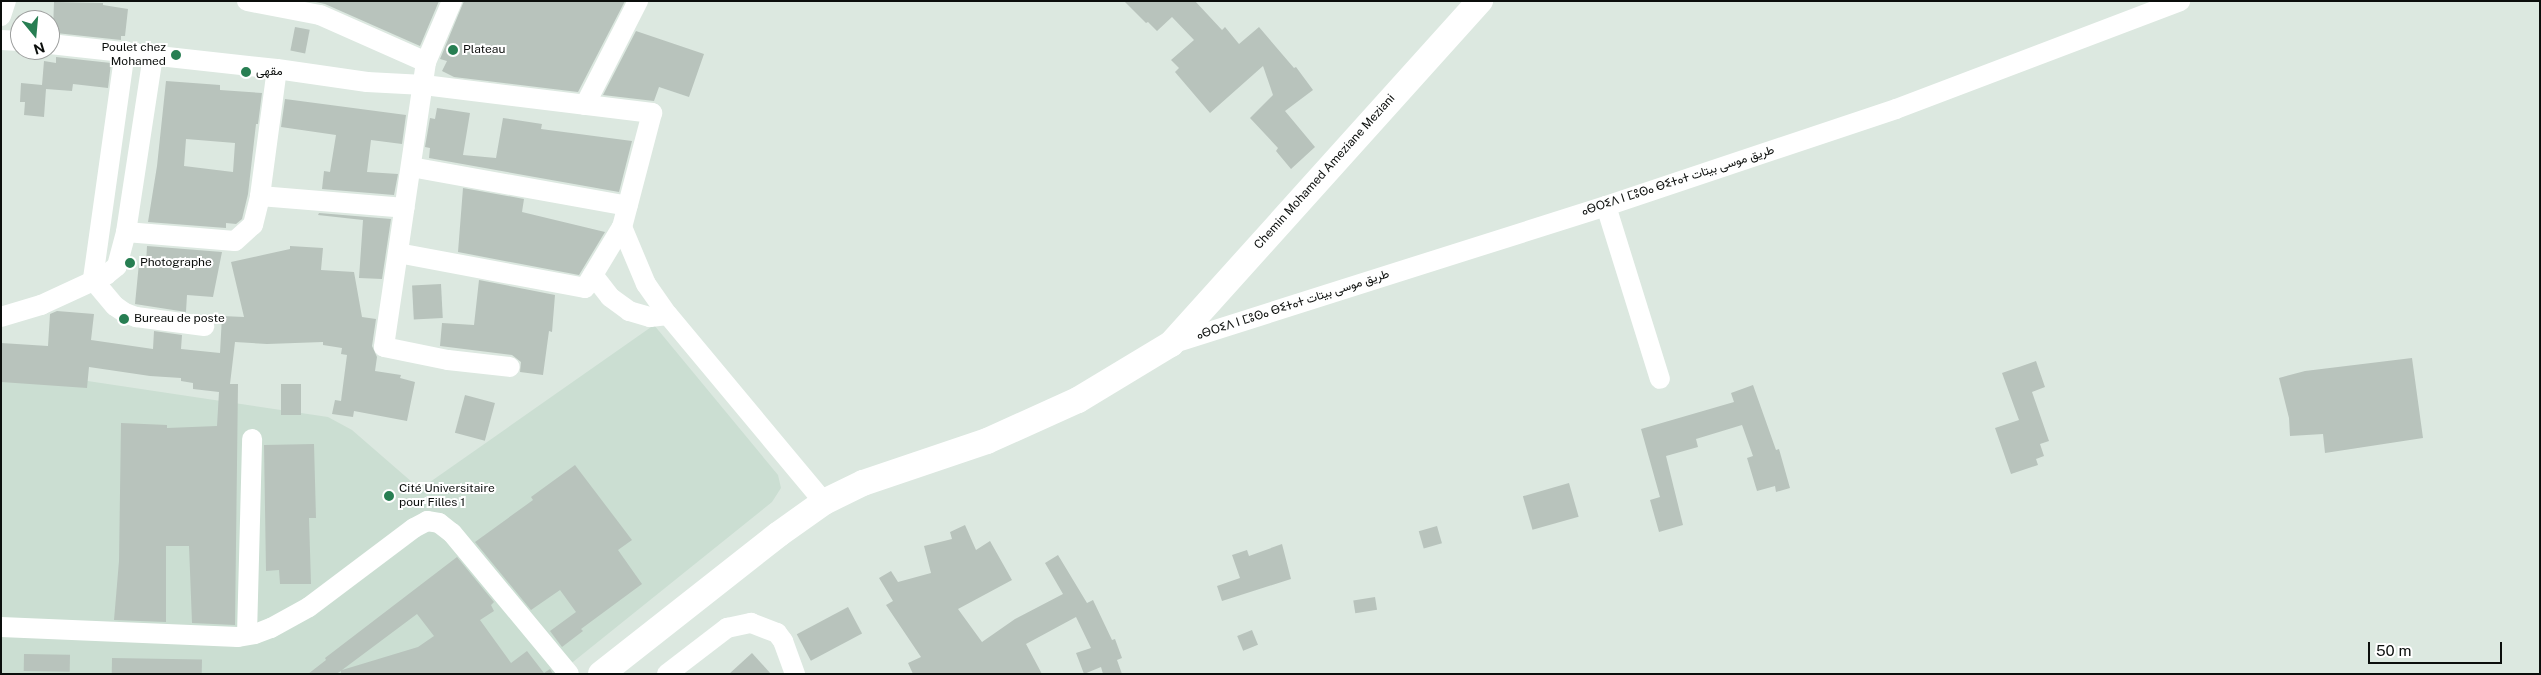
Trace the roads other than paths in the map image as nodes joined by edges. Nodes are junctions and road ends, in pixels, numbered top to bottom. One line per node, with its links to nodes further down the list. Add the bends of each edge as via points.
1 (247, 1): 6 (street)
2 (452, 1): 10 (street)
3 (638, 1): 13 (street)
4 (1480, 1): 27 (main road, Chemin Mohamed Ameziane Meziani)
5 (2180, 1): 17 (street, ⴰⴱⵔⵉⴷ ⵏ ⵎⵓⵙⴰ ⴱⵉⵜⴰⵜ طريق موسى بيتات, via 1896,109)
6 (323, 8): 10 (street)
7 (60, 45): 8 (street)
8 (125, 51): 9 (street); 23 (street)
9 (153, 56): 11 (street); 20 (street)
10 (426, 62): 12 (street)
11 (277, 69): 12 (street, via 367,82); 15 (street)
12 (424, 84): 13 (street); 14 (street)
13 (585, 105): 16 (street, via 652,113)
14 (412, 167): 16 (street); 18 (street)
15 (260, 196): 18 (street); 20 (street, via 253,225 236,241)
16 (628, 206): 19 (street)
17 (1606, 206): 27 (street, ⴰⴱⵔⵉⴷ ⵏ ⵎⵓⵙⴰ ⴱⵉⵜⴰⵜ طريق موسى بيتات); 29 (street)
18 (406, 208): 21 (street)
19 (622, 227): 22 (street); 24 (street, via 646,284)
20 (126, 232): 23 (street, via 117,266)
21 (398, 253): 22 (street, via 585,288); 28 (street, via 384,347 448,360)
22 (593, 274): 24 (street, via 610,296 629,311 650,317)
23 (93, 280): 25 (street, via 41,305); 26 (street, via 125,313)
24 (668, 315): 31 (street)
25 (1, 317)
26 (204, 326)
27 (1170, 344): 31 (main road, Chemin Mohamed Ameziane Meziani, via 1078,400 987,440 863,484)
28 (510, 367)
29 (1660, 379)
30 (252, 439): 33 (street)
31 (824, 502): 35 (main road, Chemin Mohamed Ameziane Meziani)
32 (1, 628): 33 (street)
33 (247, 635): 34 (street, via 271,628 309,607 427,521 439,523 452,533)
34 (569, 674)
35 (600, 674)
36 (666, 674): 37 (street, via 727,628 752,623 777,633)
37 (795, 674)

